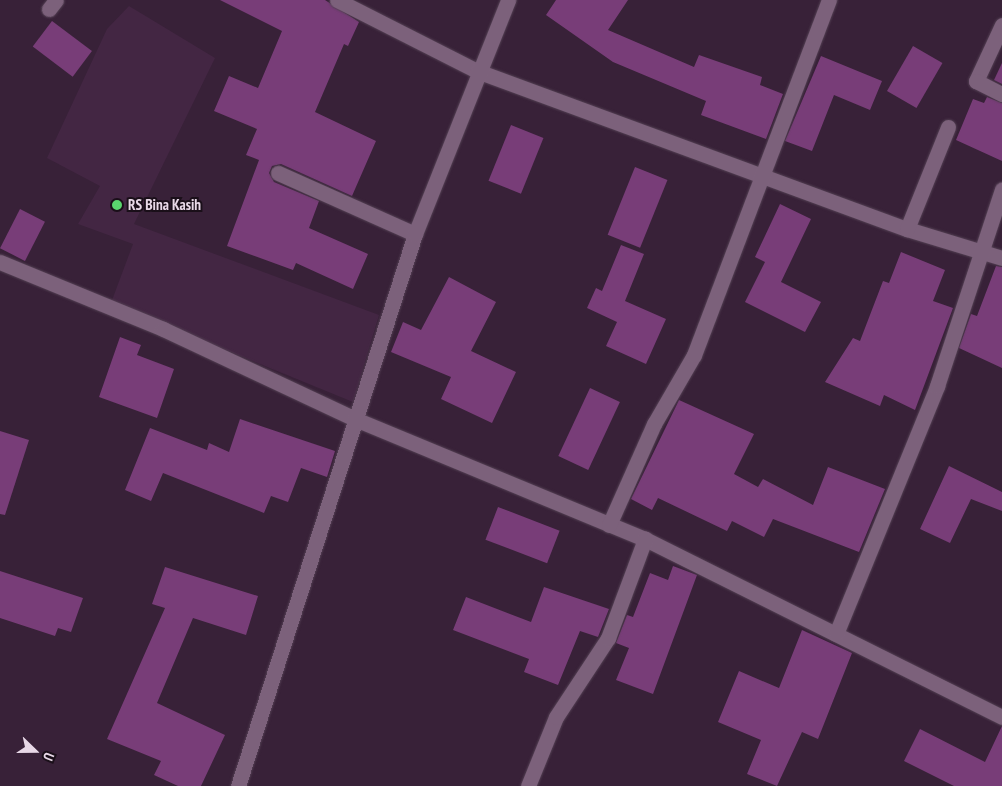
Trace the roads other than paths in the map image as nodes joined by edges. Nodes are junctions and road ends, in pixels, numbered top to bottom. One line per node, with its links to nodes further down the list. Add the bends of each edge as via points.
1 (336, 0): 5 (street)
2 (508, 0): 5 (street)
3 (826, 1): 8 (street)
4 (1002, 25): 6 (street, via 976,81)
5 (477, 70): 8 (street); 12 (street)
6 (1002, 94)
7 (948, 127): 11 (street)
8 (760, 172): 11 (street); 17 (street, via 694,355 654,424)
9 (278, 173): 12 (street)
10 (1002, 189): 13 (street)
11 (907, 229): 13 (street)
12 (415, 234): 16 (street)
13 (979, 250): 14 (street); 19 (street, via 937,386)
14 (1002, 258)
15 (0, 262): 16 (street, via 163,329)
16 (355, 419): 17 (street); 21 (street)
17 (609, 525): 18 (street)
18 (645, 539): 19 (street); 22 (street, via 608,638 556,717)
19 (836, 634): 20 (street)
20 (1002, 717)
21 (238, 786)
22 (528, 786)

